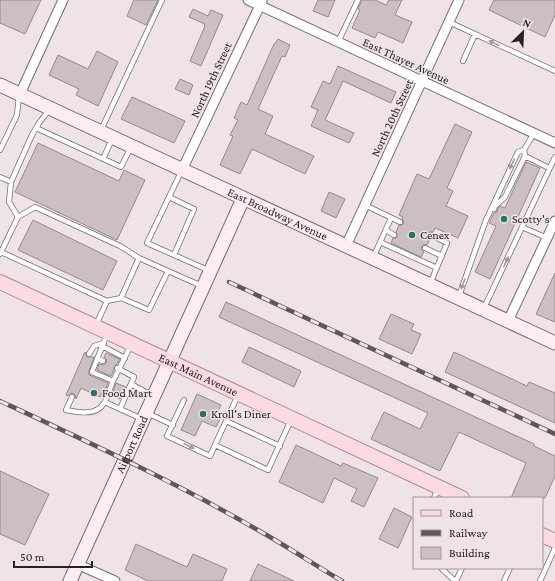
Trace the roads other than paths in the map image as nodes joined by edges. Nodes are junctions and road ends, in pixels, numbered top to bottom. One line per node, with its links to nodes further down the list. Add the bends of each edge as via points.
1 (63, 0): 14 (street)
2 (162, 0): 17 (lane)
3 (248, 0): 6 (street, East Thayer Avenue)
4 (358, 0): 9 (lane)
5 (460, 0): 7 (street, North 20th Street)
6 (261, 3): 9 (street, East Thayer Avenue); 28 (street, North 19th Street)
7 (449, 22): 8 (lane); 12 (street, North 20th Street)
8 (475, 34): 10 (lane); 11 (lane, one-way to 8)
9 (338, 42): 12 (street, East Thayer Avenue)
10 (462, 61)
11 (555, 71)
12 (422, 81): 18 (street, East Thayer Avenue); 33 (street, North 20th Street)
13 (0, 85): 14 (street, East Broadway Avenue)
14 (20, 94): 15 (street, East Broadway Avenue); 22 (lane, via 17,115)
15 (50, 108): 16 (lane); 17 (street, East Broadway Avenue)
16 (36, 128): 26 (lane); 30 (lane)
17 (100, 132): 19 (street, East Broadway Avenue)
18 (534, 133): 20 (street, East Thayer Avenue); 23 (lane)
19 (113, 138): 21 (street, East Broadway Avenue); 26 (lane)
20 (555, 143)
21 (131, 146): 26 (lane, via 121,167); 28 (street, East Broadway Avenue)
22 (0, 150)
23 (524, 150): 24 (lane); 36 (lane, one-way to 36, via 518,152)
24 (525, 156): 27 (lane); 36 (lane, via 505,197)
25 (555, 157): 27 (lane)
26 (103, 159)
27 (549, 168): 39 (lane)
28 (182, 170): 31 (lane); 32 (street, East Broadway Avenue)
29 (0, 177): 30 (lane)
30 (11, 182): 34 (lane, via 9,202)
31 (169, 197): 48 (lane, via 194,209); 48 (lane, via 147,243)
32 (243, 198): 45 (street, East Broadway Avenue); 54 (street, Airport Road)
33 (364, 205): 35 (lane); 45 (street, North 20th Street)
34 (18, 217): 47 (lane); 50 (lane, via 35,207 120,246)
35 (392, 218): 38 (lane); 40 (lane)
36 (486, 220): 59 (lane, one-way to 59)
37 (555, 221): 43 (street)
38 (400, 222)
39 (522, 227): 43 (lane); 61 (lane, one-way to 39)
40 (386, 230): 41 (lane); 44 (lane)
41 (394, 235)
42 (431, 235): 49 (lane, via 447,243)
43 (547, 238): 62 (street)
44 (380, 242): 51 (lane); 52 (lane)
45 (346, 246): 51 (street, East Broadway Avenue)
46 (425, 248): 49 (lane)
47 (0, 253): 60 (lane)
48 (174, 255): 54 (lane)
49 (442, 256): 52 (lane)
50 (139, 258): 53 (lane); 58 (lane)
51 (373, 259): 56 (street, East Broadway Avenue)
52 (437, 268): 56 (lane)
53 (168, 271): 57 (lane); 58 (lane, via 149,310)
54 (210, 271): 57 (street, Airport Road)
55 (0, 282): 63 (main road, East Main Avenue)
56 (430, 284): 59 (street, East Broadway Avenue)
57 (203, 287): 70 (street, Airport Road)
58 (121, 298): 60 (lane)
59 (458, 298): 61 (street, East Broadway Avenue)
60 (107, 301): 63 (lane)
61 (483, 310): 62 (street, East Broadway Avenue)
62 (508, 321): 64 (street, East Broadway Avenue)
63 (102, 337): 65 (main road, East Main Avenue); 66 (lane); 67 (lane); 68 (lane)
64 (555, 343)
65 (132, 344): 67 (lane); 70 (main road, East Main Avenue)
66 (89, 354)
67 (125, 358): 71 (lane)
68 (97, 359): 69 (lane); 72 (lane, via 92,372)
69 (103, 361)
70 (169, 361): 74 (main road, East Main Avenue); 75 (street, Airport Road)
71 (118, 368): 72 (lane); 73 (lane, via 134,377)
72 (113, 381): 78 (lane)
73 (131, 384): 75 (lane); 79 (lane)
74 (239, 394): 81 (main road, East Main Avenue); 82 (lane)
75 (153, 396): 80 (street, Airport Road)
76 (72, 397): 78 (lane, via 66,410 92,412 98,410)
77 (184, 400): 83 (lane)
78 (105, 402): 79 (lane)
79 (120, 409): 80 (lane)
80 (144, 416): 83 (lane); 91 (street, Airport Road)
81 (292, 418): 85 (lane); 86 (main road, East Main Avenue)
82 (226, 421): 84 (lane); 85 (lane)
83 (173, 425): 84 (lane, one-way to 84, via 167,436 210,456)
84 (215, 445): 85 (lane, via 268,470)
85 (280, 446)
86 (436, 493): 87 (main road, East Main Avenue)
87 (457, 497)
88 (543, 535): 89 (main road)
89 (555, 541)
90 (555, 548): 99 (lane)
91 (78, 564): 95 (street, Airport Road); 96 (street)
92 (442, 569): 97 (lane)
93 (461, 569): 97 (lane)
94 (510, 569): 98 (lane)
95 (70, 581)
96 (115, 581)
97 (455, 581)
98 (504, 581)
99 (540, 581)

